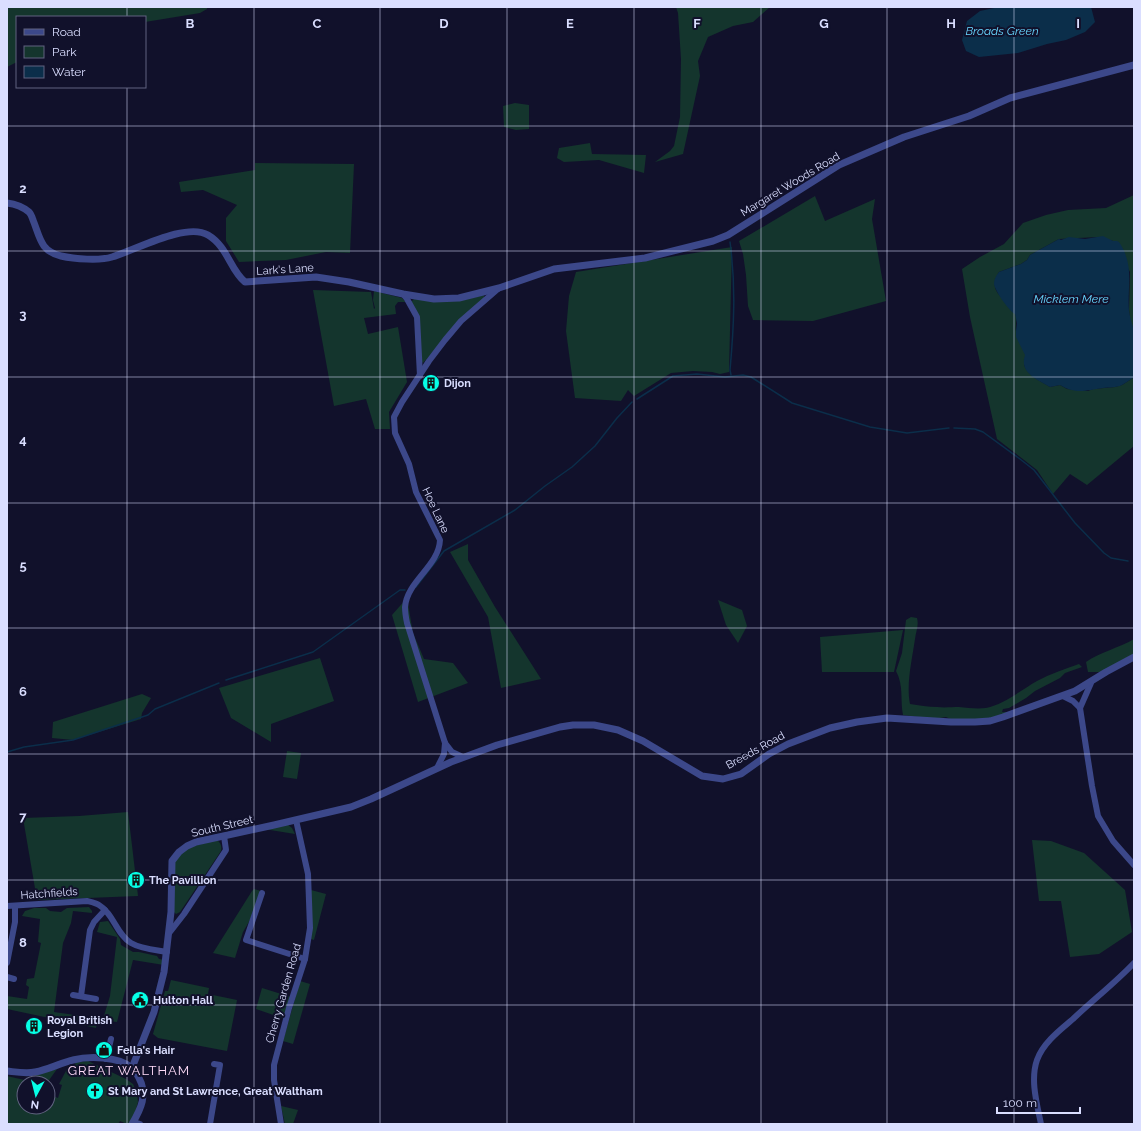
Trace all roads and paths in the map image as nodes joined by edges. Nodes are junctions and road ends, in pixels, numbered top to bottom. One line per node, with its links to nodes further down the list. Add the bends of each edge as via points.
1 (1134, 65): 3 (street, Margaret Woods Road, via 1010,98 969,116 904,137 839,165 728,235 645,258 554,269)
2 (7, 203): 4 (street, Lark's Lane, via 20,206 30,213 42,245 61,256 107,258 168,235 191,231 208,235 218,243 245,282 316,277)
3 (499, 288): 4 (street, Lark's Lane, via 460,298 434,299); 5 (street, Hoe Lane, via 461,321)
4 (403, 294): 5 (street, via 417,317)
5 (420, 376): 10 (street, Hoe Lane, via 397,409 394,417 395,433 409,464 416,492 438,534 440,547 409,592 405,606 407,623)
6 (1134, 657): 7 (street, Breeds Road)
7 (1091, 683): 8 (street, Breeds Road); 9 (street)
8 (1063, 696): 9 (street); 11 (street, Breeds Road, via 990,721 951,722 887,718 830,728 788,744 741,774 722,779 702,776 636,738 618,730 594,725 573,724 560,727)
9 (1080, 708): 15 (street, via 1098,816 1112,841)
10 (445, 743): 11 (street, via 452,752); 12 (street, via 444,754)
11 (463, 757): 12 (street, Breeds Road)
12 (437, 768): 13 (street, South Street, via 351,807)
13 (296, 820): 14 (street, South Street); 22 (street, Cherry Garden Road, via 308,874 310,928)
14 (224, 836): 20 (street, via 226,850); 20 (street, South Street, via 187,846 172,861)
15 (1134, 865)
16 (262, 893): 22 (street, via 246,940)
17 (7, 906): 18 (street, Hatchfields)
18 (15, 906): 19 (street, Hatchfields, via 87,901); 23 (street, via 15,922)
19 (105, 910): 21 (street, Hatchfields, via 131,943); 28 (street, via 90,930)
20 (170, 932): 21 (street, South Street)
21 (167, 952): 33 (street, South Street, via 154,1012)
22 (305, 959): 37 (street, Cherry Garden Road, via 274,1065)
23 (7, 963)
24 (1134, 963): 38 (street, via 1044,1047 1037,1060 1035,1072 1035,1092)
25 (7, 977): 26 (street)
26 (14, 979)
27 (73, 995): 28 (street)
28 (81, 996): 29 (street)
29 (96, 999)
30 (111, 1040): 31 (street)
31 (106, 1059): 33 (street, via 126,1063); 34 (street, via 84,1057 29,1073)
32 (214, 1064): 36 (street, via 220,1065)
33 (132, 1068): 35 (street, via 142,1084 144,1095)
34 (7, 1071)
35 (135, 1123)
36 (210, 1124)
37 (281, 1124)
38 (1042, 1124)

